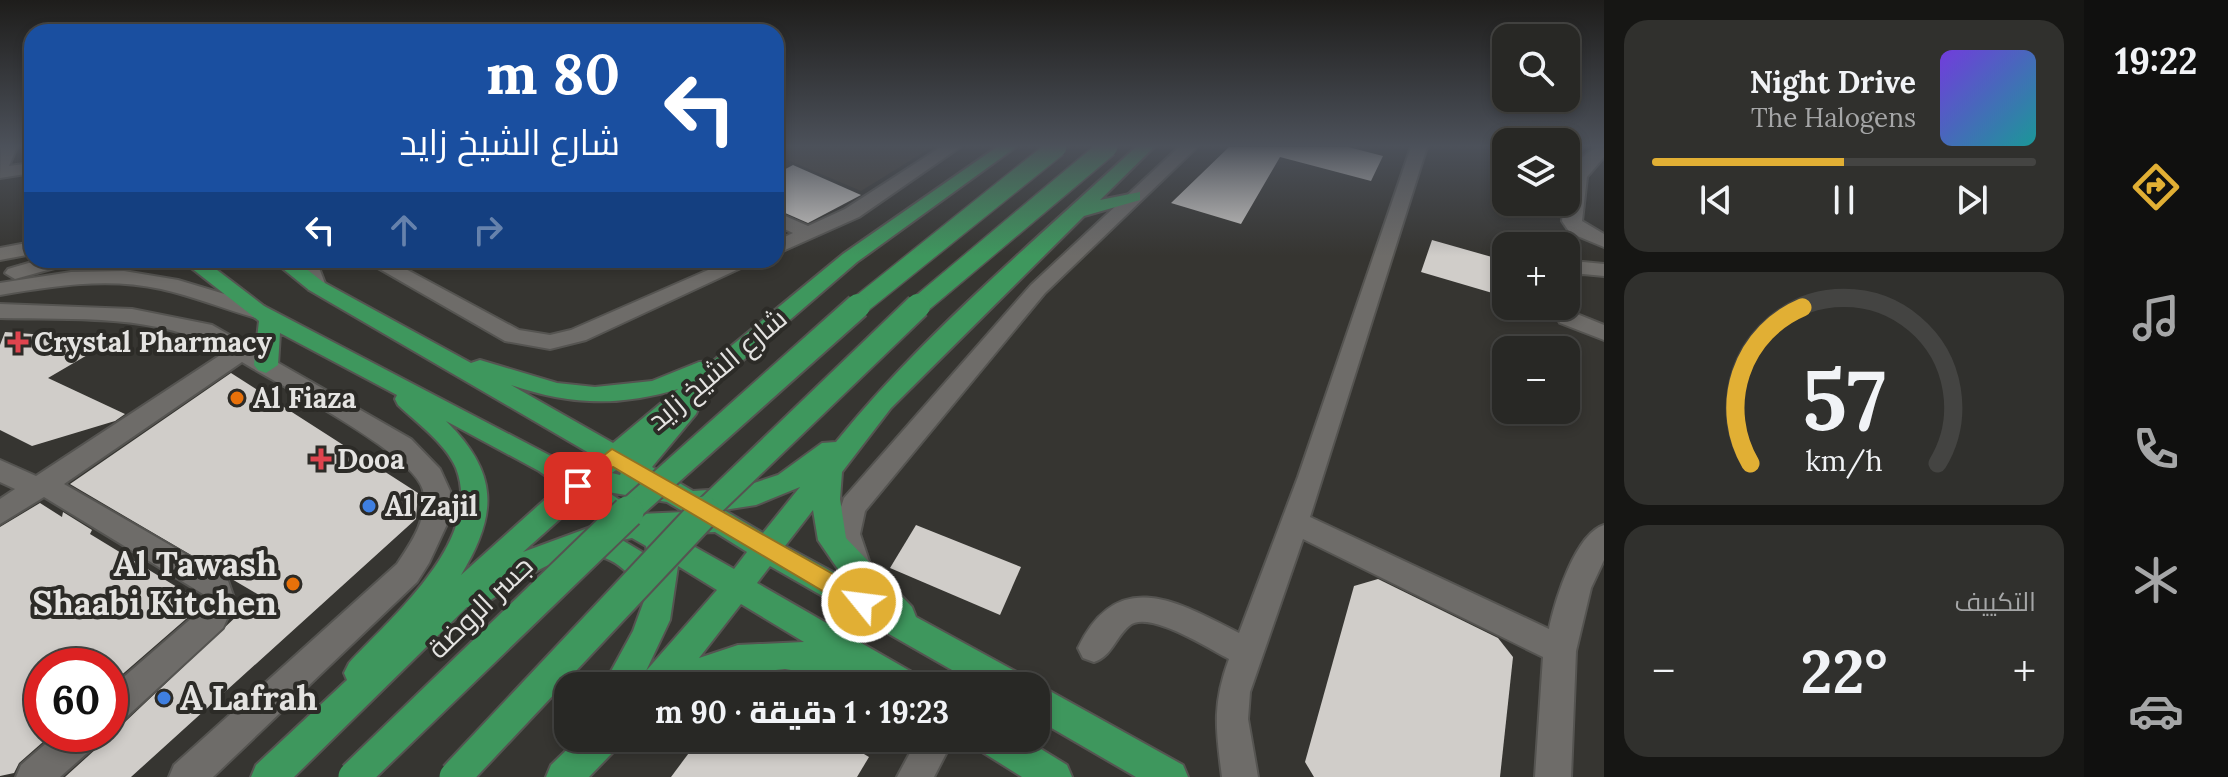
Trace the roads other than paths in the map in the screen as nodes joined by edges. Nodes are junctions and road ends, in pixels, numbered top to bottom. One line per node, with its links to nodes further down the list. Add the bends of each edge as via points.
1 (900, 183): 12 (street)
2 (955, 183): 33 (main road, شارع الشيخ زايد, via 893,225)
3 (1010, 183): 78 (main road, جسر الروضة, bridge, via 903,265 740,405)
4 (1064, 183): 79 (main road, bridge, via 946,280 832,386 711,505)
5 (1107, 183): 10 (main road)
6 (1148, 183): 9 (street)
7 (1407, 183): 47 (street)
8 (1577, 183): 13 (street, via 1572,221 1577,229)
9 (1134, 196): 10 (main road); 54 (street, via 1038,289 854,505 846,525 848,550)
10 (1078, 211): 38 (main road)
11 (784, 222): 12 (street)
12 (810, 234): 14 (street)
13 (1604, 241)
14 (784, 245)
15 (24, 250): 16 (street)
16 (0, 254)
17 (24, 266): 26 (street)
18 (202, 268): 30 (main road)
19 (292, 268): 27 (main road)
20 (309, 268): 27 (street)
21 (389, 268): 22 (street, via 513,336 550,342 578,335)
22 (730, 268)
23 (1580, 269): 25 (street)
24 (63, 270): 26 (street); 28 (street); 30 (street, via 146,279)
25 (1604, 270)
26 (0, 273)
27 (316, 286): 35 (main road)
28 (0, 289)
29 (0, 311): 34 (street, via 159,318 204,330)
30 (263, 314): 34 (main road); 36 (main road)
31 (1573, 320): 32 (street)
32 (1604, 333)
33 (746, 342): 35 (main road, via 678,380 622,394 561,392); 37 (main road, شارع الشيخ زايد)
34 (254, 358): 44 (street); 77 (street, via 423,461 436,483 438,511 428,541 407,573)
35 (450, 362): 42 (main road)
36 (394, 386): 43 (main road); 75 (main road, via 468,466 476,506 471,528 446,574)
37 (697, 387): 39 (main road, via 684,416); 42 (main road, شارع الشيخ زايد)
38 (882, 402): 40 (main road); 45 (main road, via 795,479 751,499)
39 (661, 443): 42 (main road); 45 (main road, via 653,458 658,474)
40 (830, 469): 52 (main road); 54 (main road, via 824,513 832,543)
41 (0, 470): 44 (street)
42 (626, 472): 43 (main road); 43 (main road, شارع الشيخ زايد); 45 (main road); 49 (main road)
43 (584, 481): 49 (main road); 56 (main road, شارع الشيخ زايد, via 502,552)
44 (40, 486): 46 (street); 67 (street, via 216,587 220,601 212,619)
45 (685, 497): 48 (main road)
46 (0, 513)
47 (1294, 522): 59 (street); 60 (street)
48 (728, 527): 49 (main road, via 697,523); 52 (main road)
49 (646, 529): 51 (main road); 53 (main road); 55 (main road, via 664,574)
50 (1604, 536): 59 (street, via 1579,577)
51 (565, 543): 55 (main road, via 593,543 622,552 644,569); 56 (main road, via 496,580)
52 (767, 550): 53 (main road); 57 (main road)
53 (736, 586): 62 (main road); 65 (main road)
54 (877, 590): 57 (main road)
55 (659, 602): 61 (main road)
56 (427, 628): 75 (main road, شارع الشيخ زايد)
57 (913, 630): 66 (main road)
58 (1094, 648): 60 (street, via 1117,618 1141,609 1164,613)
59 (1560, 650): 87 (street)
60 (1247, 653): 86 (street, via 1233,692 1231,719)
61 (627, 672)
62 (666, 672)
63 (700, 672): 64 (main road, via 720,662 771,655 809,656)
64 (865, 672)
65 (881, 672)
66 (986, 672)
67 (128, 694)
68 (1050, 709): 85 (main road)
69 (62, 752): 76 (street)
70 (570, 752): 80 (main road)
71 (589, 752): 81 (main road)
72 (606, 752): 82 (main road)
73 (929, 752): 83 (street)
74 (1014, 752): 84 (main road)
75 (273, 773)
76 (34, 777)
77 (187, 777)
78 (354, 777)
79 (455, 777)
80 (552, 777)
81 (564, 777)
82 (583, 777)
83 (915, 777)
84 (1054, 777)
85 (1170, 777)
86 (1240, 777)
87 (1553, 777)

